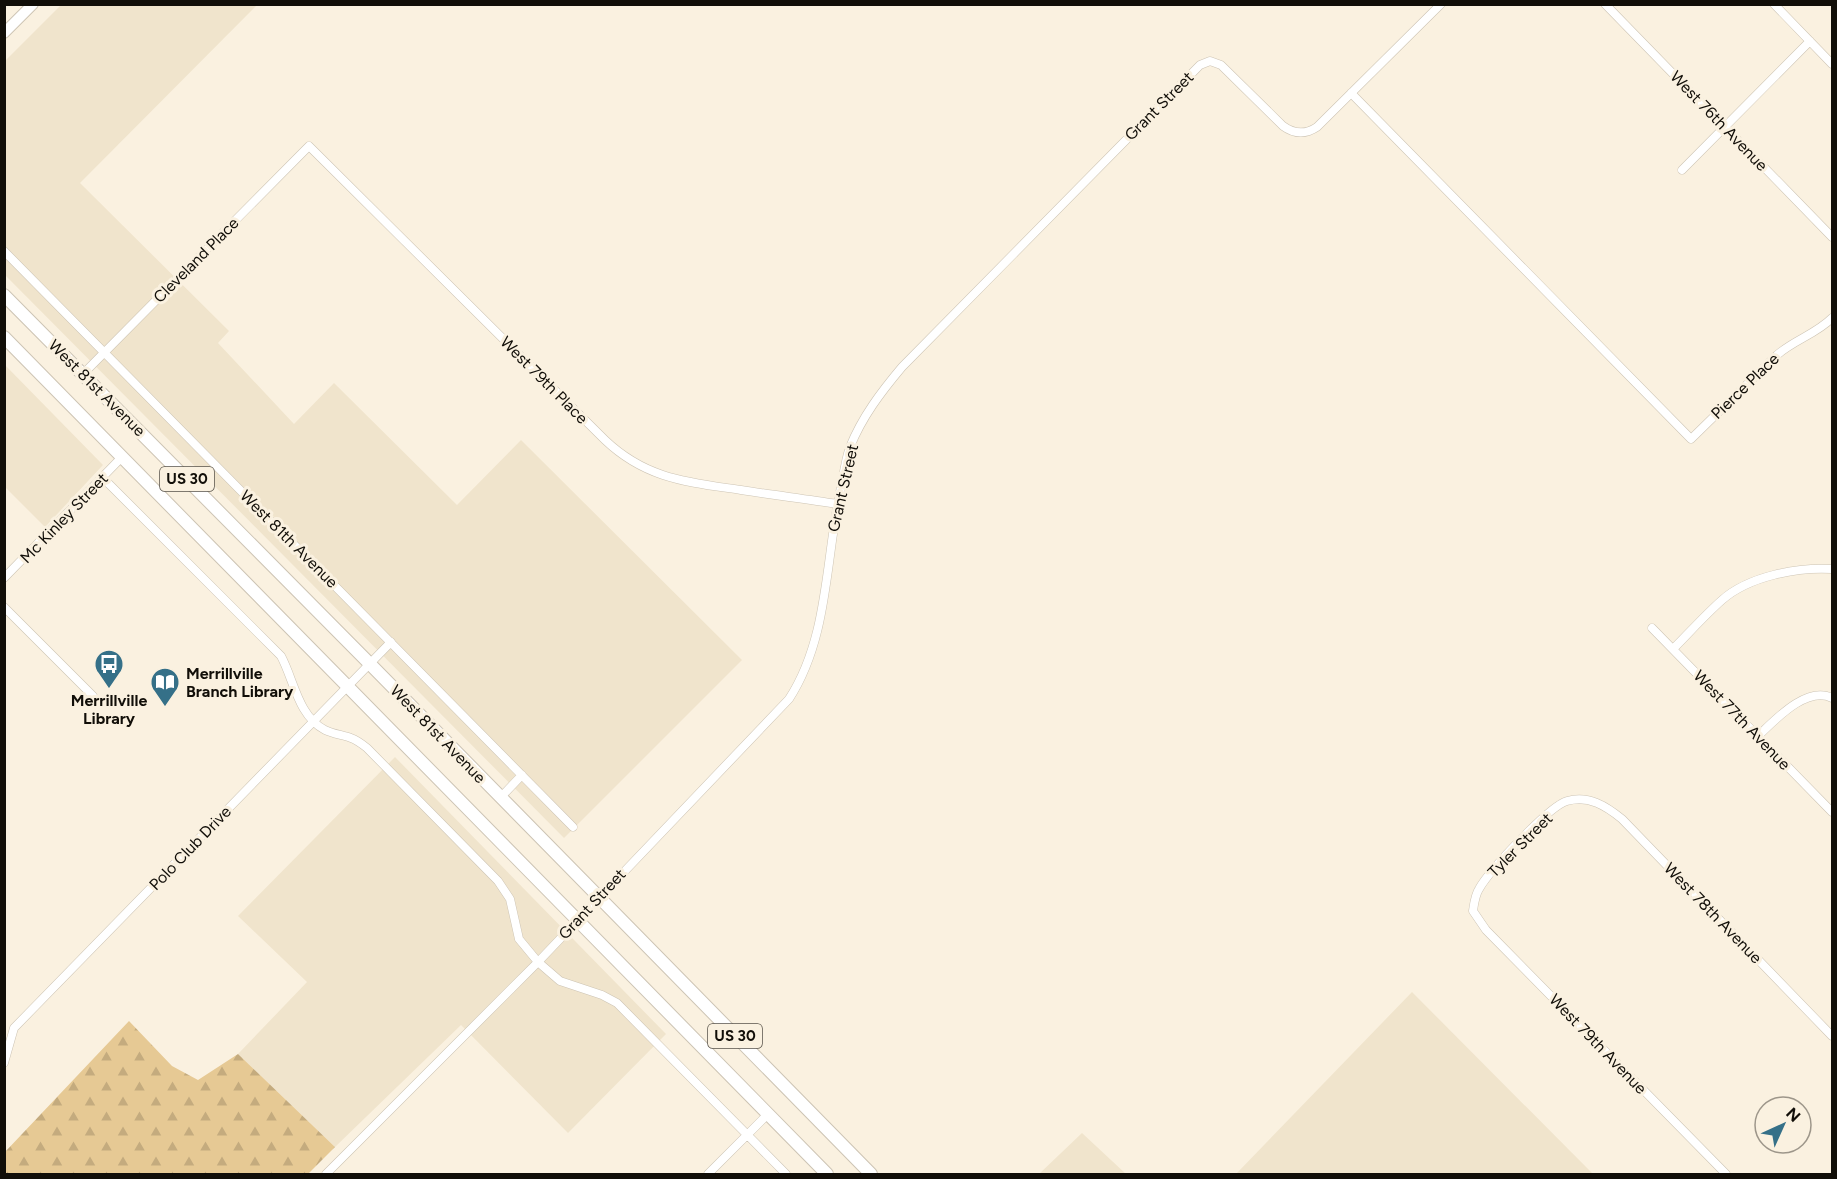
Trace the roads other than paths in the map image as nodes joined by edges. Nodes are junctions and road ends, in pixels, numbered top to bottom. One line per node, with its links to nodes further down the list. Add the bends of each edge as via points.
1 (33, 4): 5 (main road)
2 (1441, 4): 8 (street, Grant Street)
3 (1605, 4): 9 (street, West 76th Avenue)
4 (1774, 4): 6 (street)
5 (4, 33)
6 (1810, 41): 7 (street); 9 (street)
7 (1833, 64)
8 (1352, 93): 15 (street, Pierce Place, via 1691,439 1777,355); 21 (street, Grant Street, via 1314,129 1296,133 1282,126 1221,65 1210,61 1200,65 902,367 872,404 849,448)
9 (1725, 127): 11 (street); 12 (street, West 76th Avenue)
10 (309, 146): 17 (street, Cleveland Place); 21 (street, West 79th Place, via 605,440 634,464 673,479)
11 (1682, 170)
12 (1833, 237)
13 (4, 251): 17 (street, West 81th Avenue)
14 (4, 295): 18 (main road, West 81st Avenue / US 30)
15 (1833, 318)
16 (4, 337): 19 (main road, West 81st Avenue / US 30)
17 (104, 352): 18 (street, Cleveland Place); 26 (street, West 81th Avenue)
18 (83, 374): 28 (main road, West 81st Avenue / US 30)
19 (122, 457): 20 (street, Mc Kinley Street); 29 (main road, West 81st Avenue / US 30)
20 (103, 478): 23 (street, Mc Kinley Street); 32 (street, via 281,656)
21 (837, 504): 39 (street, Grant Street, via 816,639 796,689 770,722)
22 (1833, 568): 27 (street, via 1784,572 1755,581 1724,598)
23 (4, 578)
24 (4, 607): 30 (street)
25 (1652, 628): 27 (street, West 77th Avenue)
26 (391, 642): 28 (street, Polo Club Drive); 34 (street, West 81th Avenue)
27 (1673, 649): 33 (street, West 77th Avenue)
28 (370, 664): 29 (street, Polo Club Drive); 35 (main road, West 81st Avenue / US 30)
29 (347, 686): 32 (street, Polo Club Drive); 41 (main road, West 81st Avenue / US 30)
30 (93, 696)
31 (1833, 698): 33 (street, via 1826,694 1808,697 1790,707)
32 (313, 722): 42 (street, via 367,748 498,881 510,899 519,939); 44 (street, Polo Club Drive, via 14,1028)
33 (1758, 736): 37 (street, West 77th Avenue)
34 (522, 775): 35 (street); 38 (street, West 81th Avenue)
35 (501, 797): 39 (main road, West 81st Avenue / US 30)
36 (1586, 800): 40 (street, Tyler Street, via 1566,801 1547,815 1496,866 1478,890); 43 (street, West 78th Avenue, via 1604,805 1622,819)
37 (1833, 812)
38 (573, 827)
39 (599, 897): 41 (street, Grant Street); 51 (main road, West 81st Avenue / US 30)
40 (1473, 911): 52 (street, West 79th Avenue, via 1486,930)
41 (577, 921): 42 (street, Grant Street); 45 (main road, West 81st Avenue / US 30)
42 (537, 962): 46 (street, via 560,981 616,1003); 47 (street, Grant Street)
43 (1833, 1036)
44 (4, 1063)
45 (768, 1114): 46 (street); 50 (main road, West 81st Avenue / US 30)
46 (747, 1135): 48 (street); 49 (street)
47 (326, 1174)
48 (708, 1174)
49 (786, 1174)
50 (827, 1174)
51 (871, 1174)
52 (1726, 1174)

